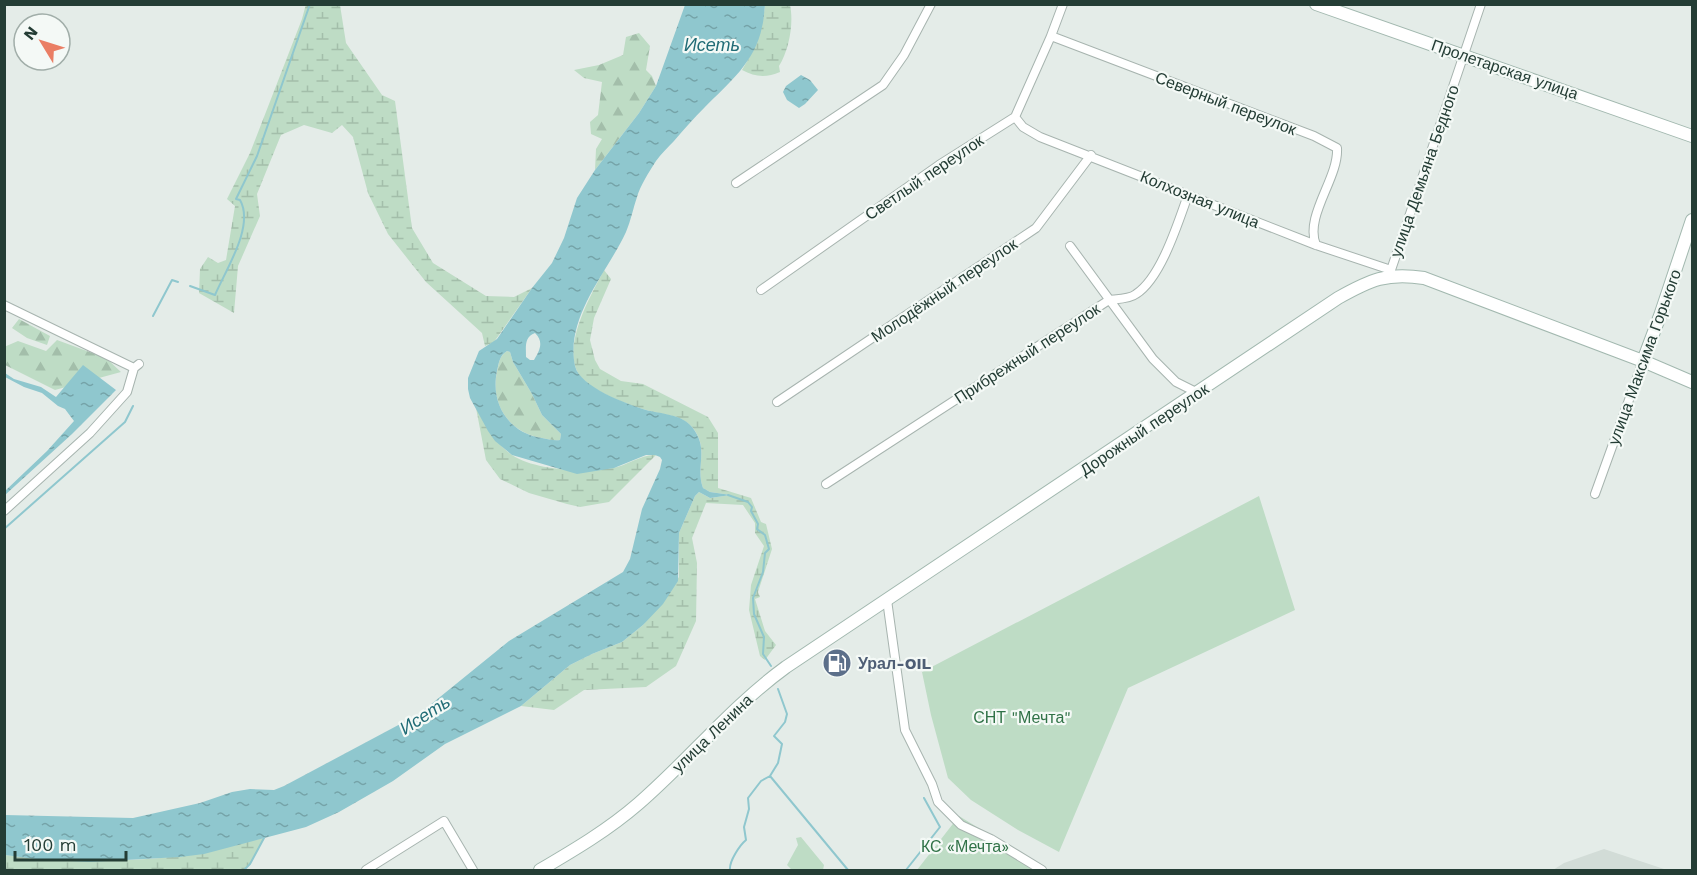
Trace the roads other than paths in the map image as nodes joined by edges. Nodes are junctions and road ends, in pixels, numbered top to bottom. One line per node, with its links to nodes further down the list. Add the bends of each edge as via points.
1 (931, 4): 10 (street, via 883,85)
2 (1063, 4): 5 (street)
3 (1316, 4): 6 (main road, Пролетарская улица)
4 (1481, 4): 6 (street, улица Демьяна Бедного)
5 (1051, 36): 7 (street); 13 (street, Северный переулок, via 1337,148 1338,159 1315,223)
6 (1464, 55): 8 (main road, Пролетарская улица); 15 (street, улица Демьяна Бедного)
7 (1015, 117): 9 (street, Колхозная улица, via 1023,128 1040,137); 16 (street, Светлый переулок, via 939,165)
8 (1692, 136)
9 (1091, 155): 11 (street, Колхозная улица); 23 (street, Молодёжный переулок, via 1036,228)
10 (736, 183)
11 (1188, 195): 13 (street, Колхозная улица); 17 (street, Прибрежный переулок, via 1170,244 1149,281 1135,296)
12 (1692, 220): 20 (main road, улица Максима Горького)
13 (1316, 244): 15 (street, Колхозная улица)
14 (1070, 246): 17 (street)
15 (1392, 272): 20 (main road, Дорожный переулок, via 1443,285); 22 (main road, Дорожный переулок, via 1338,298)
16 (761, 290)
17 (1109, 300): 22 (street, via 1160,367 1176,382); 24 (street, Прибрежный переулок)
18 (9, 307): 19 (street); 26 (street, via 137,366 127,392 90,433)
19 (4, 317)
20 (1643, 361): 21 (main road); 25 (street, улица Максима Горького)
21 (1692, 382)
22 (1198, 393): 27 (main road, Дорожный переулок)
23 (777, 402)
24 (826, 484)
25 (1595, 494)
26 (4, 511)
27 (887, 600): 30 (main road, улица Ленина, via 770,678 631,810); 31 (street, via 905,729 938,802 962,825)
28 (366, 870): 29 (street, via 444,821)
29 (473, 870)
30 (540, 870)
31 (1042, 870)

